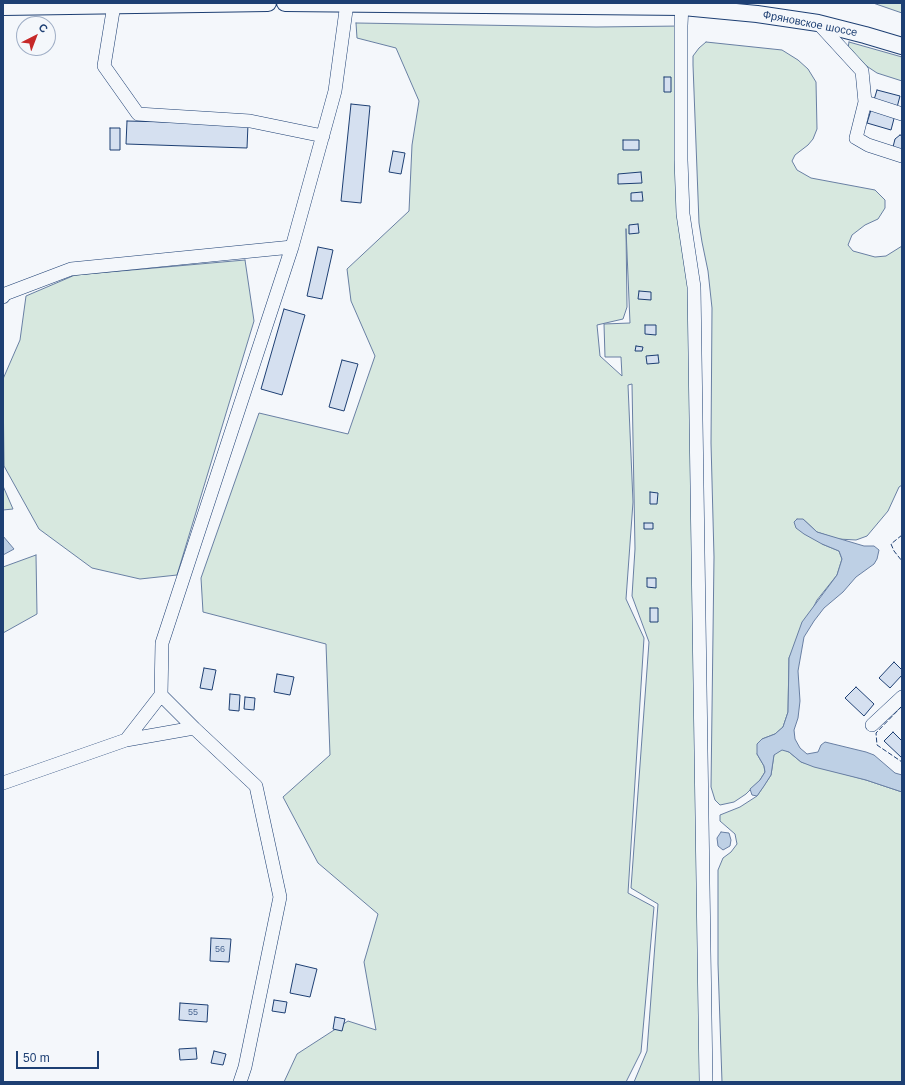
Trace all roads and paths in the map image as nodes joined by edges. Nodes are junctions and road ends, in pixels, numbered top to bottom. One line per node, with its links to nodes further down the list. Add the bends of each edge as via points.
1 (268, 3): 4 (main road)
2 (285, 3): 3 (main road, Фряновское шоссе)
3 (347, 3): 5 (main road, Фряновское шоссе); 12 (street, via 335,92)
4 (114, 5): 7 (main road); 12 (street, via 104,66 138,114 250,121)
5 (630, 5): 6 (main road, Фряновское шоссе)
6 (683, 5): 8 (main road, Фряновское шоссе); 23 (street, via 681,160 683,214 694,286)
7 (3, 6)
8 (818, 23): 9 (main road, Фряновское шоссе); 10 (street, via 862,71)
9 (902, 46)
10 (865, 102): 11 (street); 13 (street, via 856,138 868,145)
11 (902, 114)
12 (322, 136): 14 (street)
13 (902, 156)
14 (292, 247): 15 (street, via 71,268); 16 (street, via 162,643)
15 (3, 297)
16 (161, 695): 19 (street); 20 (street)
17 (902, 697): 18 (street)
18 (872, 725)
19 (194, 728): 20 (street); 22 (street, via 256,786 280,897)
20 (126, 740): 21 (street)
21 (3, 783)
22 (240, 1082)
23 (706, 1082)

